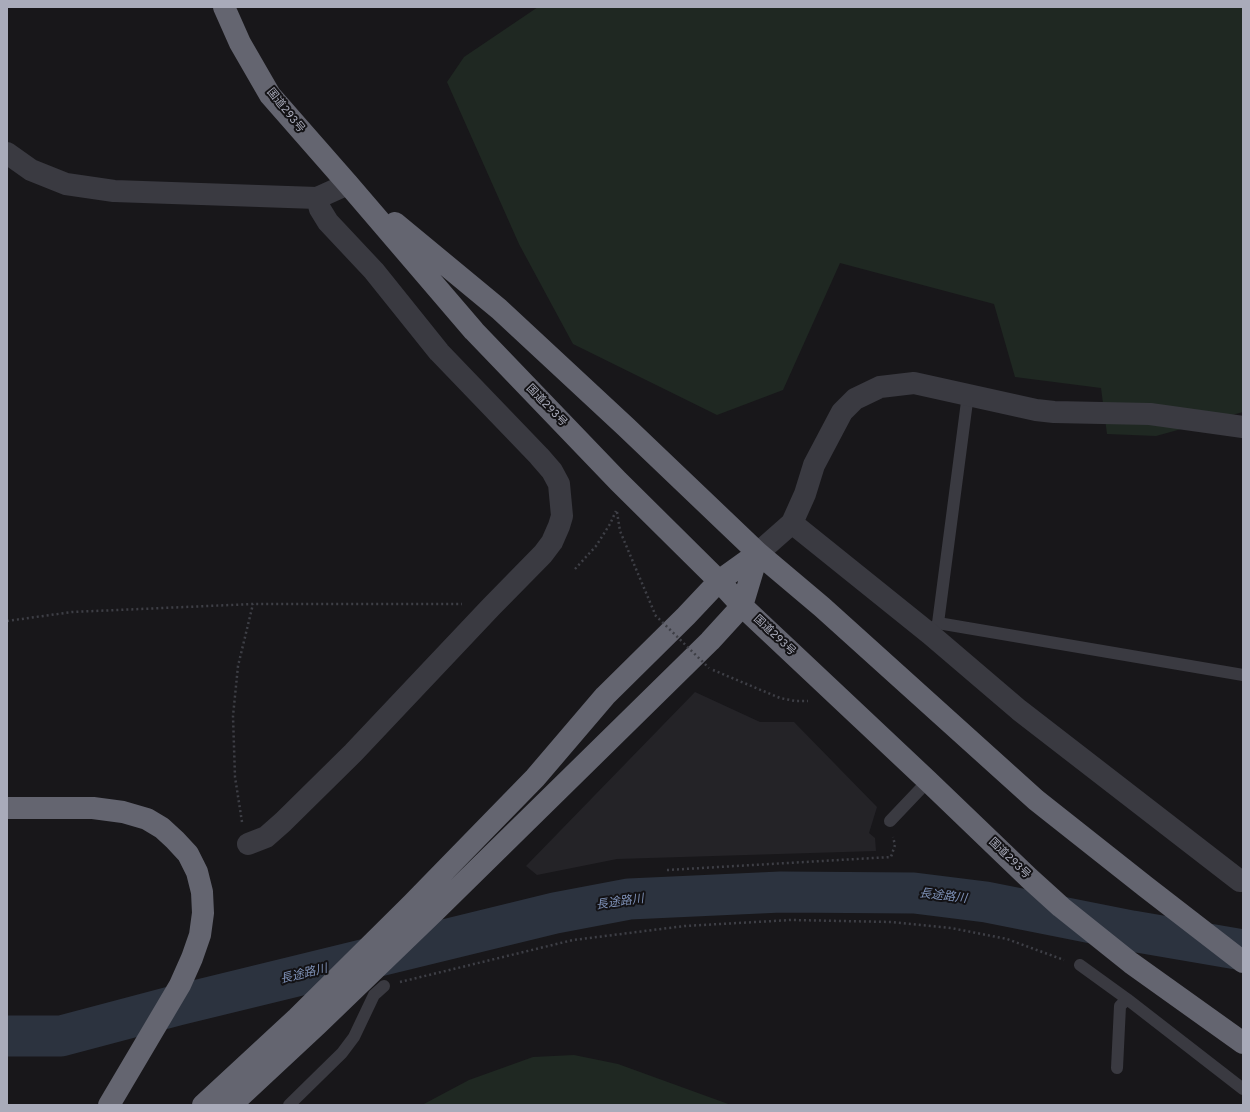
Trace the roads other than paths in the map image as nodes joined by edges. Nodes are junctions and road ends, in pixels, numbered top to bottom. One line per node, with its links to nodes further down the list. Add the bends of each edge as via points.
1 (224, 7): 3 (highway, 国道293号, via 240,43 270,95)
2 (7, 153): 4 (street, via 31,170 66,184 89,188)
3 (348, 184): 4 (street); 8 (highway, 国道293号, via 499,309); 9 (highway, 国道293号, via 474,331 618,481)
4 (317, 198): 16 (street, via 328,222 374,271 439,352 552,471 559,484 562,516 552,542 543,554 353,753 284,822 266,837)
5 (968, 394): 6 (street, via 1036,410 1150,414); 7 (street, via 914,383 880,387 855,399 842,412 829,434); 11 (lane)
6 (1243, 427)
7 (792, 523): 8 (street); 11 (street)
8 (758, 554): 9 (highway); 10 (highway); 18 (highway, 国道293号, via 1036,800)
9 (719, 581): 10 (highway, 国道293号); 22 (highway, via 605,696 535,778 412,904)
10 (742, 606): 13 (highway, 国道293号); 22 (highway, via 710,641 436,910)
11 (934, 628): 12 (lane); 17 (street, via 1019,710)
12 (1243, 676)
13 (928, 781): 15 (lane); 23 (highway, 国道293号, via 1061,907 1131,963)
14 (7, 808): 26 (highway, via 93,808 123,812 147,819 175,840 188,854 197,872 202,892 203,913 200,936 192,958 180,985)
15 (890, 821)
16 (248, 844)
17 (1240, 881)
18 (1243, 962)
19 (1080, 965): 21 (lane)
20 (384, 986): 29 (lane, via 374,995 354,1036 342,1053)
21 (1127, 999): 24 (lane, via 1120,1006); 25 (lane)
22 (307, 1021): 27 (highway); 28 (highway)
23 (1243, 1043)
24 (1117, 1068)
25 (1243, 1089)
26 (109, 1105)
27 (203, 1105)
28 (230, 1105)
29 (289, 1105)

